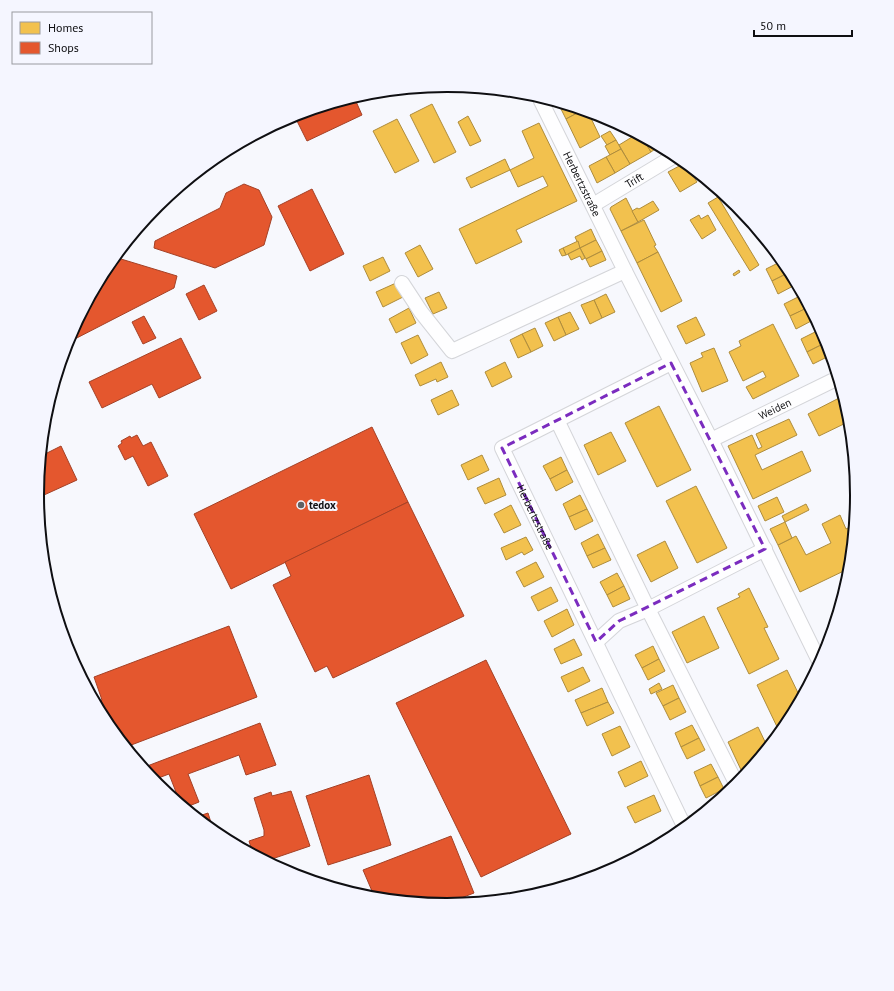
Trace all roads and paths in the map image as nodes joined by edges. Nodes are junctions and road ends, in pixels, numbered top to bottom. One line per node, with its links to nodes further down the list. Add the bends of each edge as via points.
1 (542, 104): 3 (street, Herbertzstraße)
2 (669, 159): 3 (street, Trift)
3 (593, 205): 4 (street, Herbertzstraße)
4 (625, 272): 5 (street, via 452,351); 6 (street, Herbertzstraße)
5 (402, 284)
6 (671, 363): 8 (street, Herbertzstraße); 9 (street, Herbertzstraße)
7 (833, 380): 9 (street, Weiden)
8 (557, 420): 11 (street); 12 (street, Herbertzstraße, via 502,448)
9 (711, 440): 10 (street, Herbertzstraße)
10 (765, 549): 11 (street); 13 (street, Herbertzstraße)
11 (648, 609): 12 (street, via 619,622); 14 (street)
12 (596, 642): 15 (street, Herbertzstraße)
13 (816, 656)
14 (734, 778)
15 (682, 822)

